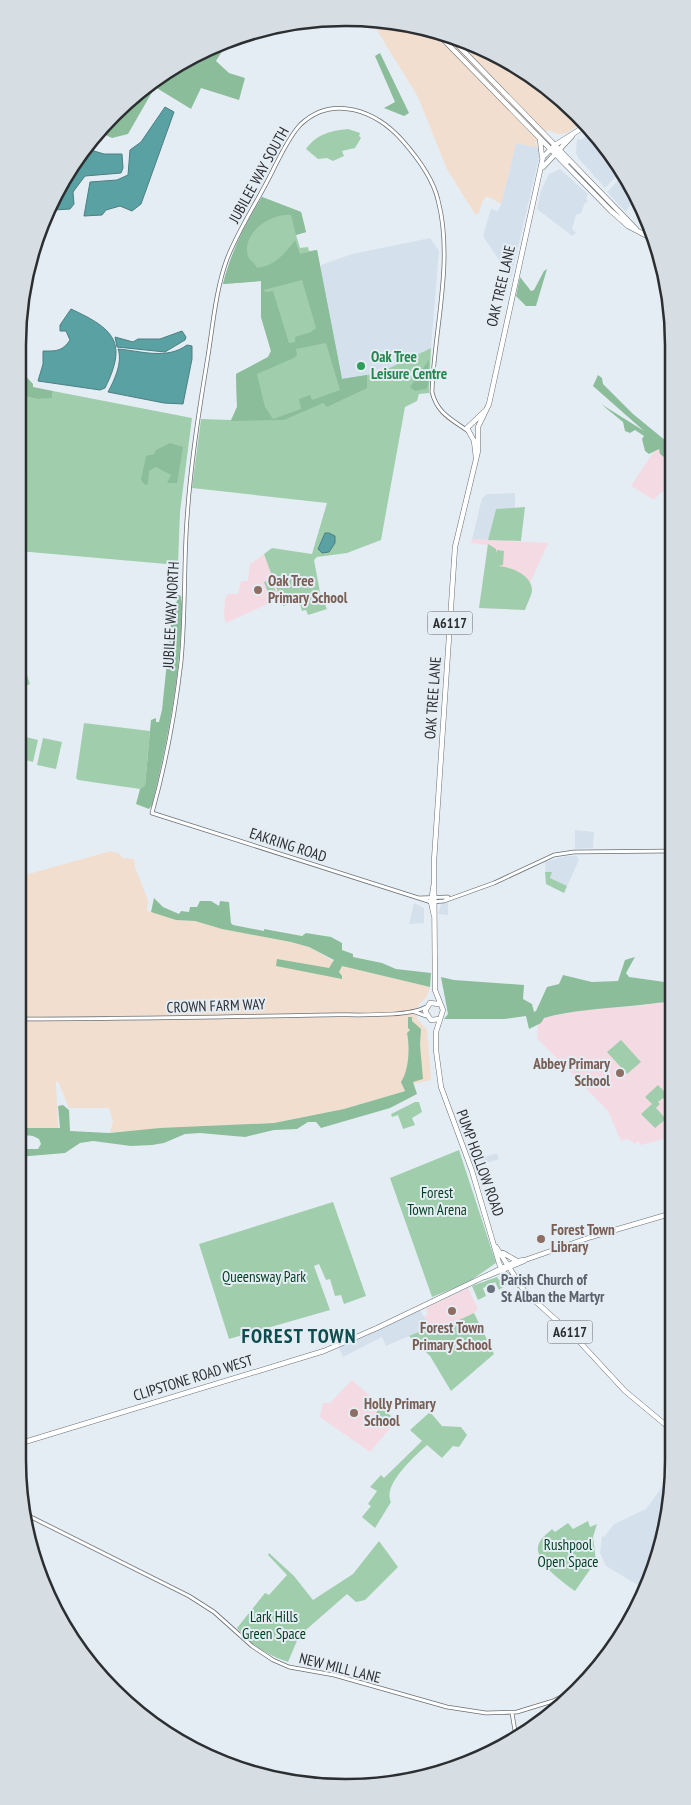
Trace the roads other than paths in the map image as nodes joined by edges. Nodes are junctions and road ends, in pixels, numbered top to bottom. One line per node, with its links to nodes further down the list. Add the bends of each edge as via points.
1 (446, 42): 5 (main road)
2 (461, 48): 7 (main road)
3 (581, 130): 4 (main road, A6117)
4 (573, 135): 6 (main road, A6117); 7 (main road, A6117)
5 (540, 139): 7 (main road); 10 (main road, OAK TREE LANE)
6 (569, 140): 8 (main road, A6117); 9 (main road)
7 (552, 147): 8 (main road); 10 (main road, A6117)
8 (557, 151): 9 (main road); 11 (main road, OAK TREE LANE / A6117); 12 (main road, via 611,212)
9 (568, 158): 12 (main road)
10 (542, 160): 11 (main road, OAK TREE LANE / A6117)
11 (542, 168): 14 (main road, OAK TREE LANE / A6117)
12 (637, 230): 13 (main road)
13 (645, 234)
14 (486, 410): 16 (main road); 18 (main road, OAK TREE LANE / A6117)
15 (198, 415): 17 (street, JUBILEE WAY SOUTH, via 222,276 242,227 298,126 321,112 342,107 362,110 385,123 420,162 438,197 443,236 442,275 432,392 440,410); 21 (street, JUBILEE WAY NORTH, via 188,500 186,606 180,672 169,748)
16 (470, 423): 17 (street); 18 (main road); 19 (main road, OAK TREE LANE / A6117)
17 (458, 425): 19 (street, JUBILEE WAY SOUTH)
18 (478, 429): 19 (main road); 20 (main road, OAK TREE LANE / A6117)
19 (469, 432): 20 (main road, OAK TREE LANE / A6117)
20 (476, 458): 23 (main road, OAK TREE LANE / A6117, via 455,547)
21 (152, 813): 23 (street, EAKRING ROAD, via 418,898)
22 (665, 851): 23 (street, EAKRING ROAD, via 554,855 494,883)
23 (433, 900): 24 (main road, A6117)
24 (435, 990): 25 (main road, A6117); 26 (main road, A6117)
25 (439, 1004): 26 (main road); 30 (main road, A6117, via 443,1012)
26 (428, 1005): 27 (street, CROWN FARM WAY); 28 (main road, A6117)
27 (415, 1012): 28 (street, CROWN FARM WAY); 29 (street, CROWN FARM WAY, via 130,1020)
28 (426, 1016): 31 (main road, A6117)
29 (26, 1019)
30 (439, 1019): 31 (main road); 32 (main road, A6117)
31 (431, 1020): 32 (main road, A6117)
32 (436, 1032): 34 (main road, PUMP HOLLOW ROAD / A6117, via 441,1087)
33 (665, 1215): 36 (main road, CLIPSTONE ROAD WEST)
34 (498, 1248): 35 (main road); 37 (main road, PUMP HOLLOW ROAD / A6117)
35 (517, 1260): 36 (main road, CLIPSTONE ROAD WEST); 37 (main road, CLIPSTONE ROAD WEST)
36 (525, 1260): 37 (main road, CLIPSTONE ROAD WEST)
37 (505, 1268): 38 (main road, A6117, via 625,1391); 39 (main road, CLIPSTONE ROAD WEST, via 324,1351)
38 (665, 1424)
39 (26, 1442)
40 (31, 1517): 42 (street, NEW MILL LANE, via 196,1600 262,1654 289,1667 334,1675 462,1711)
41 (559, 1697): 42 (street, NEW MILL LANE)
42 (512, 1713): 43 (street)
43 (515, 1730)

